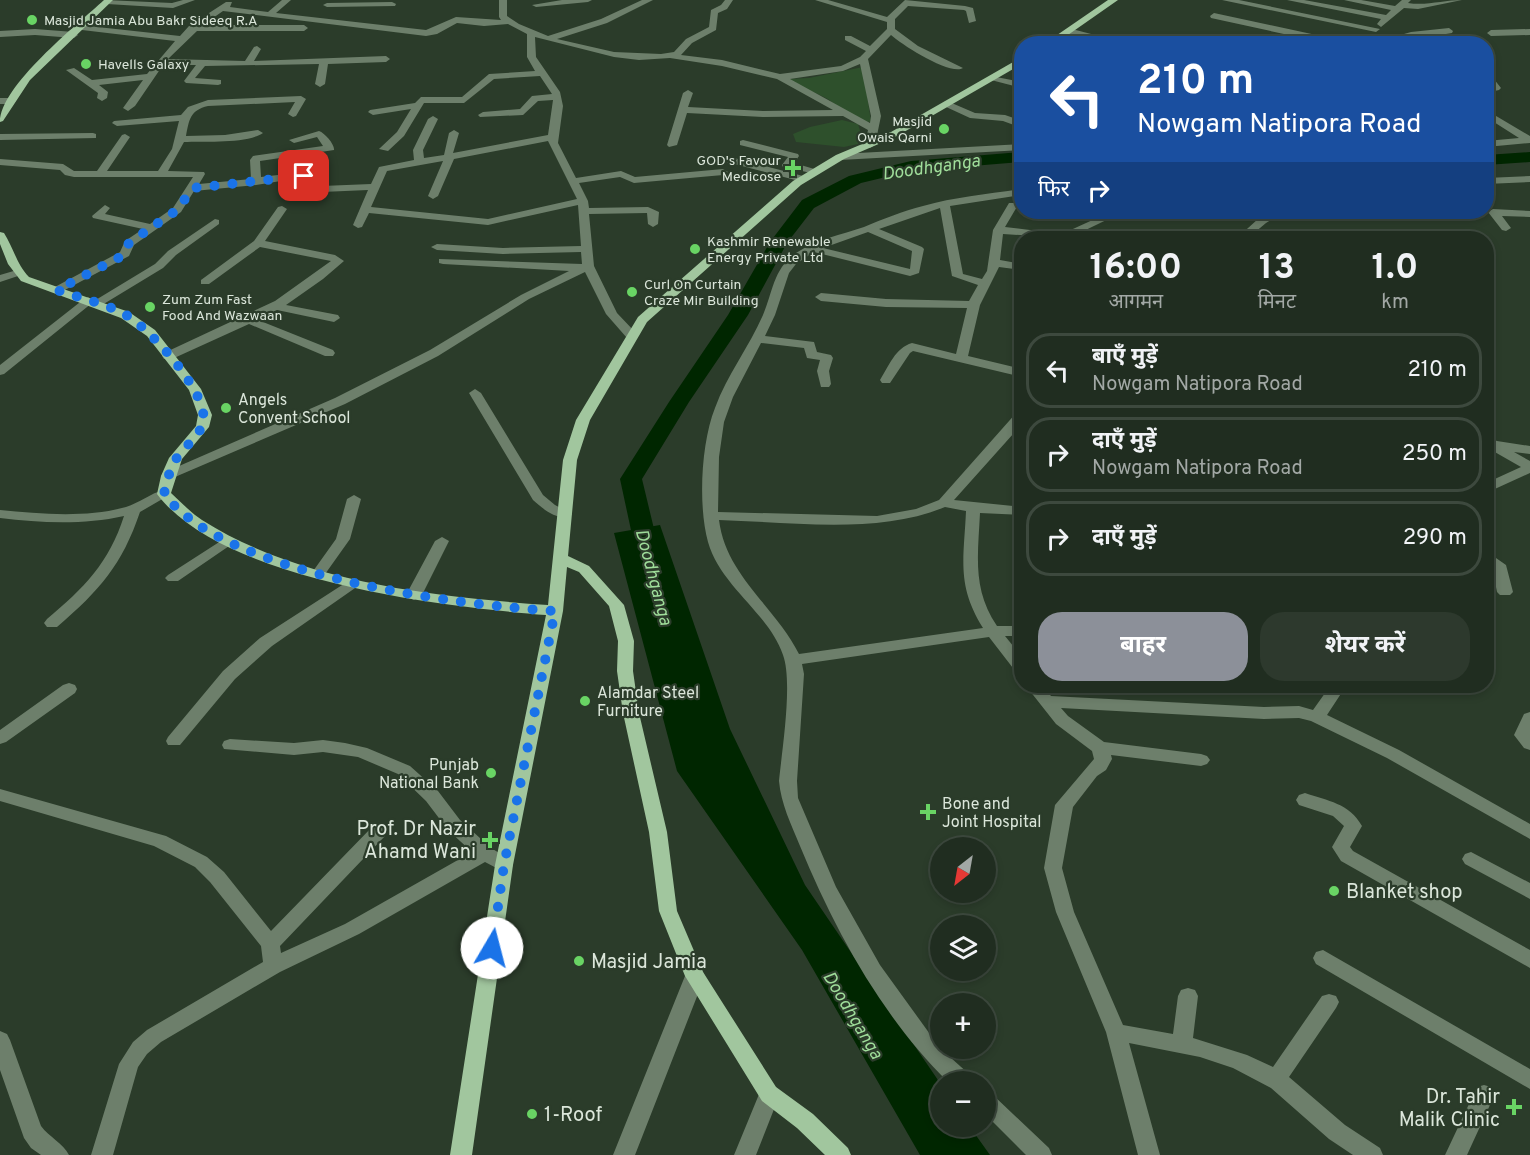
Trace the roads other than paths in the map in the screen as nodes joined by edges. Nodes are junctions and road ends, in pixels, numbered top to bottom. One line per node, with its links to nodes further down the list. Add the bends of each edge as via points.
1 (191, 0): 14 (street, via 173,6)
2 (237, 0): 21 (street)
3 (287, 0): 23 (street)
4 (503, 0): 28 (street, via 502,14)
5 (588, 0): 20 (street)
6 (649, 0): 48 (street, via 604,21)
7 (729, 0): 54 (street, via 714,12 713,28)
8 (819, 0): 29 (street)
9 (1114, 0): 34 (main road)
10 (1286, 0): 22 (street)
11 (1291, 0): 25 (street)
12 (1348, 0): 18 (street)
13 (1458, 0): 18 (street, via 1418,7)
14 (108, 1): 30 (main road)
15 (1230, 1): 22 (street); 38 (street, via 1214,16)
16 (909, 2): 27 (street, via 965,8 970,10); 29 (street, via 894,15)
17 (330, 3): 19 (street); 26 (street)
18 (1401, 3): 25 (street)
19 (392, 4)
20 (536, 5)
21 (220, 9): 23 (street); 31 (street)
22 (1274, 9): 24 (street)
23 (271, 14): 26 (street)
24 (1314, 18): 33 (street); 38 (street)
25 (1387, 18): 33 (street)
26 (314, 19): 28 (street, via 426,33 456,20)
27 (972, 21)
28 (508, 22): 37 (street)
29 (891, 26): 53 (street); 62 (street, via 902,41)
30 (82, 27): 42 (main road); 50 (street)
31 (192, 28): 32 (street); 50 (street)
32 (304, 28)
33 (1376, 29): 46 (street)
34 (1068, 31): 43 (main road); 44 (street)
35 (1449, 31): 47 (street)
36 (1530, 32): 39 (street)
37 (531, 33): 48 (street); 64 (street, via 530,52)
38 (1294, 33): 45 (street)
39 (1491, 33)
40 (0, 34): 41 (street)
41 (18, 35): 42 (street); 51 (street)
42 (74, 35): 75 (main road)
43 (1060, 36)
44 (1088, 36)
45 (1307, 36)
46 (1376, 36)
47 (1407, 36)
48 (551, 38): 54 (street, via 614,55)
49 (848, 38): 53 (street)
50 (182, 39): 57 (street)
51 (0, 45)
52 (257, 49): 60 (street)
53 (872, 51): 56 (street)
54 (672, 56): 66 (street)
55 (386, 58): 58 (street)
56 (863, 59): 66 (street, via 843,68); 90 (street, via 876,116)
57 (161, 62): 59 (street); 65 (street)
58 (324, 62): 60 (street, via 259,68); 71 (street)
59 (202, 63): 60 (street); 68 (street, via 189,81)
60 (248, 63)
61 (1014, 65): 67 (main road)
62 (959, 68)
63 (71, 70): 69 (street)
64 (540, 73): 73 (street); 77 (street, via 494,75 464,100 424,99)
65 (150, 76): 69 (street); 78 (street)
66 (780, 77): 81 (street)
67 (994, 78): 70 (street); 76 (main road)
68 (218, 82)
69 (90, 83): 74 (street, via 103,92)
70 (1014, 83)
71 (320, 84)
72 (688, 93): 79 (street)
73 (557, 97): 83 (street, via 535,98 523,111); 98 (street)
74 (102, 98)
75 (5, 101): 87 (main road)
76 (947, 104): 88 (street, via 970,115); 105 (main road)
77 (418, 105): 80 (street); 93 (street)
78 (128, 108)
79 (684, 110): 81 (street); 104 (street)
80 (373, 112)
81 (846, 113): 90 (street)
82 (293, 114): 84 (street, via 301,99 200,104)
83 (483, 115)
84 (184, 118): 89 (street); 99 (street)
85 (1494, 118): 101 (street)
86 (433, 119): 97 (street)
87 (0, 120)
88 (1014, 122)
89 (117, 123)
90 (872, 128): 105 (street)
91 (258, 133): 99 (street, via 233,138)
92 (454, 133): 109 (street)
93 (401, 134): 97 (street); 107 (street)
94 (0, 136): 95 (street)
95 (93, 136)
96 (125, 137): 117 (street)
97 (424, 137): 112 (street, via 418,153)
98 (552, 137): 109 (street); 120 (street)
99 (180, 139): 116 (street)
100 (294, 140): 122 (street, via 319,134 330,148 257,158)
101 (1529, 140): 103 (street)
102 (743, 143): 114 (street, via 794,156 787,165)
103 (1494, 143)
104 (672, 145)
105 (870, 145): 108 (main road)
106 (1014, 147): 108 (street)
107 (384, 149)
108 (840, 157): 114 (main road)
109 (449, 158): 112 (street); 126 (street)
110 (723, 158): 118 (street)
111 (0, 162): 117 (street, via 63,167 74,174)
112 (420, 163): 123 (street, via 383,169)
113 (308, 164): 122 (street, via 304,176)
114 (816, 171): 118 (main road)
115 (723, 172): 120 (street, via 634,180 621,174)
116 (162, 173): 117 (street); 124 (street, via 200,174)
117 (100, 174)
118 (804, 179): 169 (main road, via 642,320)
119 (1530, 179): 121 (street)
120 (574, 181): 130 (street)
121 (1494, 181)
122 (256, 182): 124 (street)
123 (375, 187): 125 (street); 133 (street)
124 (193, 188): 142 (street, via 177,210)
125 (322, 189)
126 (433, 196)
127 (1014, 198): 129 (street)
128 (1014, 203): 145 (street)
129 (944, 204): 143 (street); 161 (street, via 958,276)
130 (583, 206): 133 (street, via 488,222); 140 (street, via 648,210 654,212); 152 (street)
131 (105, 208): 142 (street, via 96,216)
132 (282, 209): 150 (street)
133 (366, 210): 141 (street)
134 (1494, 212): 136 (street)
135 (1494, 213): 144 (street)
136 (1530, 214)
137 (1103, 219): 146 (street)
138 (1266, 219): 147 (street)
139 (215, 222): 164 (street, via 159,266)
140 (653, 224)
141 (358, 225)
142 (151, 227): 162 (street, via 129,243 125,254)
143 (868, 228): 153 (street); 153 (street, via 918,249 915,271 910,273)
144 (1506, 228)
145 (998, 230): 148 (street); 155 (street)
146 (1076, 231)
147 (1250, 231)
148 (1014, 232)
149 (0, 235): 158 (main road)
150 (258, 243): 160 (street); 166 (street, via 339,260)
151 (437, 247): 152 (street, via 503,251)
152 (586, 249): 157 (street)
153 (814, 249): 170 (street, via 788,266)
154 (443, 261): 157 (street)
155 (995, 263): 156 (street); 161 (street)
156 (1014, 266)
157 (585, 267): 169 (street, via 612,315); 184 (street, via 340,401)
158 (17, 273): 159 (street); 162 (main road)
159 (0, 279)
160 (205, 282)
161 (985, 283): 165 (street)
162 (57, 290): 164 (main road)
163 (821, 297): 165 (street)
164 (93, 302): 172 (main road, via 125,315 151,333); 174 (street)
165 (974, 305): 173 (street)
166 (276, 306): 167 (street); 168 (street)
167 (334, 318)
168 (249, 320): 171 (street); 172 (street)
169 (631, 335): 192 (main road, via 583,420 570,460)
170 (758, 339): 177 (street, via 810,345 811,355 827,358); 193 (street, via 718,420)
171 (328, 353)
172 (168, 356): 184 (main road, via 195,389 204,415 202,427 176,459)
173 (961, 358): 175 (street); 176 (street, via 909,348)
174 (0, 370)
175 (1014, 372)
176 (886, 380)
177 (825, 384)
178 (475, 393): 192 (street, via 538,497)
179 (1014, 424): 188 (street)
180 (1494, 444): 182 (street)
181 (1494, 445): 183 (street)
182 (1530, 450)
183 (1530, 467): 185 (street)
184 (168, 476): 186 (main road)
185 (1494, 485)
186 (164, 494): 190 (street); 195 (main road, via 181,512)
187 (354, 499): 199 (street, via 343,539)
188 (945, 502): 189 (street); 193 (street, via 919,513 877,520)
189 (973, 508): 191 (street); 206 (street, via 970,580)
190 (134, 509): 194 (street, via 69,517); 205 (street, via 111,561)
191 (1014, 511)
192 (565, 514): 197 (main road)
193 (711, 516): 209 (street, via 718,551 767,616)
194 (3, 518)
195 (227, 541): 199 (main road); 200 (street)
196 (442, 541): 203 (street)
197 (560, 558): 204 (main road); 234 (main road, via 584,569 616,605 626,640 629,703 658,832 668,911)
198 (1494, 561): 202 (street, via 1499,565)
199 (318, 574): 201 (main road)
200 (173, 578)
201 (353, 583): 203 (main road); 217 (street, via 266,642 229,675)
202 (1504, 592)
203 (414, 595): 204 (main road)
204 (555, 611): 228 (main road)
205 (52, 623)
206 (994, 631): 207 (street); 208 (street); 209 (street)
207 (1014, 631)
208 (1014, 657)
209 (794, 660): 240 (street, via 789,798 827,888 873,970 928,1049)
210 (69, 689): 216 (street)
211 (1039, 693): 213 (street)
212 (1333, 693): 214 (street)
213 (1045, 701): 214 (street, via 1299,712); 220 (street, via 1062,720)
214 (1317, 717): 225 (street, via 1393,754)
215 (1530, 718): 218 (street, via 1522,735)
216 (0, 738)
217 (174, 741)
218 (1530, 744)
219 (230, 745): 226 (street, via 345,749 404,770)
220 (1100, 748): 221 (street); 237 (street, via 1100,766 1090,772 1064,805 1053,868 1065,912)
221 (1201, 760)
222 (0, 795): 230 (street, via 183,851 217,877)
223 (1305, 800): 232 (street, via 1350,818 1353,826 1341,847 1347,856)
224 (379, 831): 230 (street)
225 (1530, 832)
226 (485, 853): 228 (street); 233 (street, via 352,929)
227 (1471, 859): 229 (street)
228 (504, 865): 248 (main road)
229 (1530, 892)
230 (270, 944): 233 (street)
231 (1323, 958): 242 (street)
232 (1530, 960)
233 (273, 966): 247 (street, via 172,1023 140,1048 129,1064)
234 (695, 976): 243 (main road); 249 (street)
235 (1188, 996): 239 (street)
236 (1329, 1002): 241 (street)
237 (1116, 1032): 239 (street); 253 (street)
238 (0, 1040): 246 (street, via 32,1131)
239 (1182, 1044): 241 (street, via 1223,1054)
240 (951, 1071)
241 (1276, 1080): 254 (street, via 1339,1134)
242 (1530, 1080)
243 (769, 1094): 250 (street); 251 (main road)
244 (1484, 1094): 255 (street)
245 (996, 1112): 252 (street)
246 (58, 1155)
247 (102, 1155)
248 (461, 1155)
249 (624, 1155)
250 (745, 1155)
251 (840, 1155)
252 (1041, 1155)
253 (1149, 1155)
254 (1372, 1155)
255 (1456, 1155)

